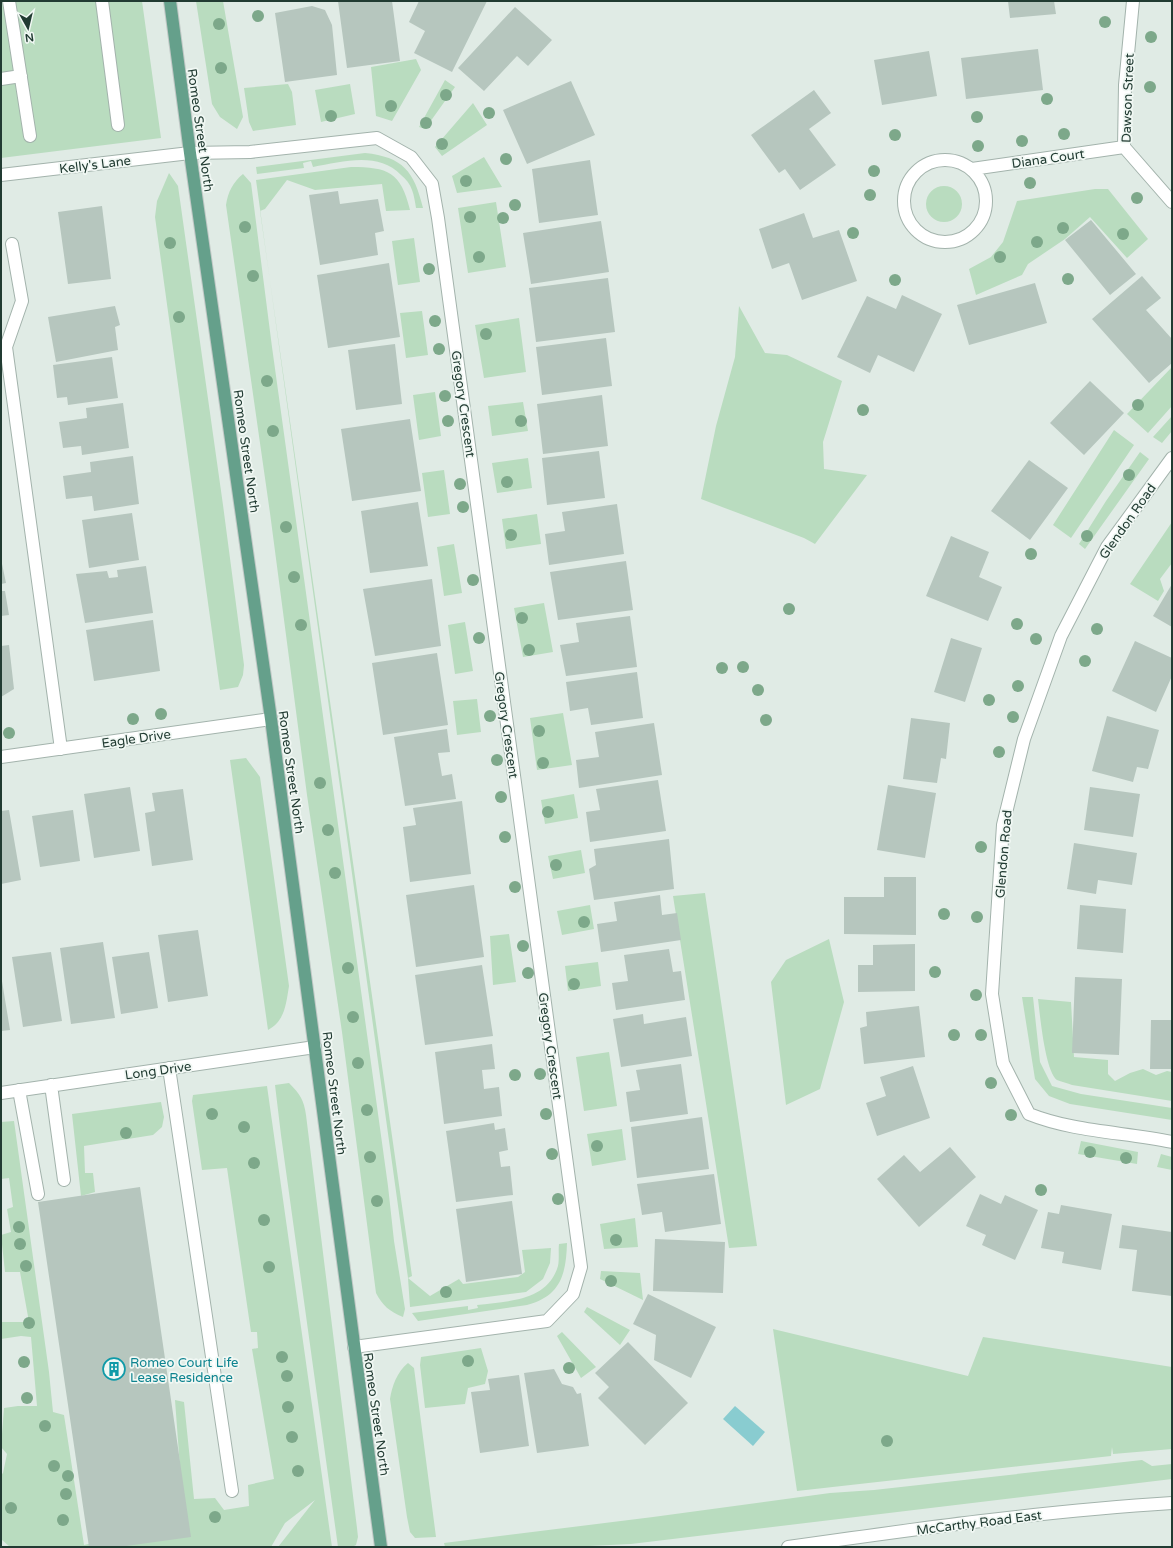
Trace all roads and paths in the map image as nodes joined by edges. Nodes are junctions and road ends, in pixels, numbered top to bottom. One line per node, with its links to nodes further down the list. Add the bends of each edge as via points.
1 (9, 1): 5 (street)
2 (102, 1): 7 (street)
3 (170, 1): 10 (main road, Romeo Street North)
4 (1134, 1): 9 (street, Dawson Street, via 1125,85)
5 (21, 76): 6 (street); 8 (street)
6 (1, 79)
7 (118, 125)
8 (30, 136)
9 (1124, 147): 11 (street, Diana Court); 13 (street, Dawson Street)
10 (190, 153): 12 (street, Kelly's Lane); 17 (main road, Romeo Street North); 28 (street, Gregory Crescent, via 250,152 377,138 411,157 432,184 438,218 580,1267 573,1294 547,1321)
11 (972, 169): 11 (street, via 953,160 928,163 916,171 906,184 903,200 905,213 911,226 922,236 937,242 958,241 970,234 982,221 986,196 983,184)
12 (1, 175)
13 (1172, 202)
14 (12, 244): 15 (street, via 22,301)
15 (3, 347): 18 (street)
16 (1172, 458): 25 (street, Glendon Road, via 1107,546 1061,636 1024,739 1003,825 992,994 1002,1064 1028,1114 1073,1126)
17 (271, 720): 18 (street, Eagle Drive); 20 (main road, Romeo Street North)
18 (61, 749): 19 (street, Eagle Drive)
19 (1, 757)
20 (315, 1047): 21 (street, Long Drive); 28 (main road, Romeo Street North)
21 (169, 1068): 22 (street, Long Drive); 29 (street)
22 (51, 1085): 23 (street, Long Drive); 26 (street)
23 (19, 1090): 24 (street, Long Drive); 27 (street)
24 (1, 1093)
25 (1172, 1142)
26 (64, 1180)
27 (38, 1194)
28 (354, 1347): 31 (main road, Romeo Street North)
29 (232, 1491)
30 (1172, 1503): 32 (street, McCarthy Road East, via 960,1523)
31 (381, 1547)
32 (788, 1547)

